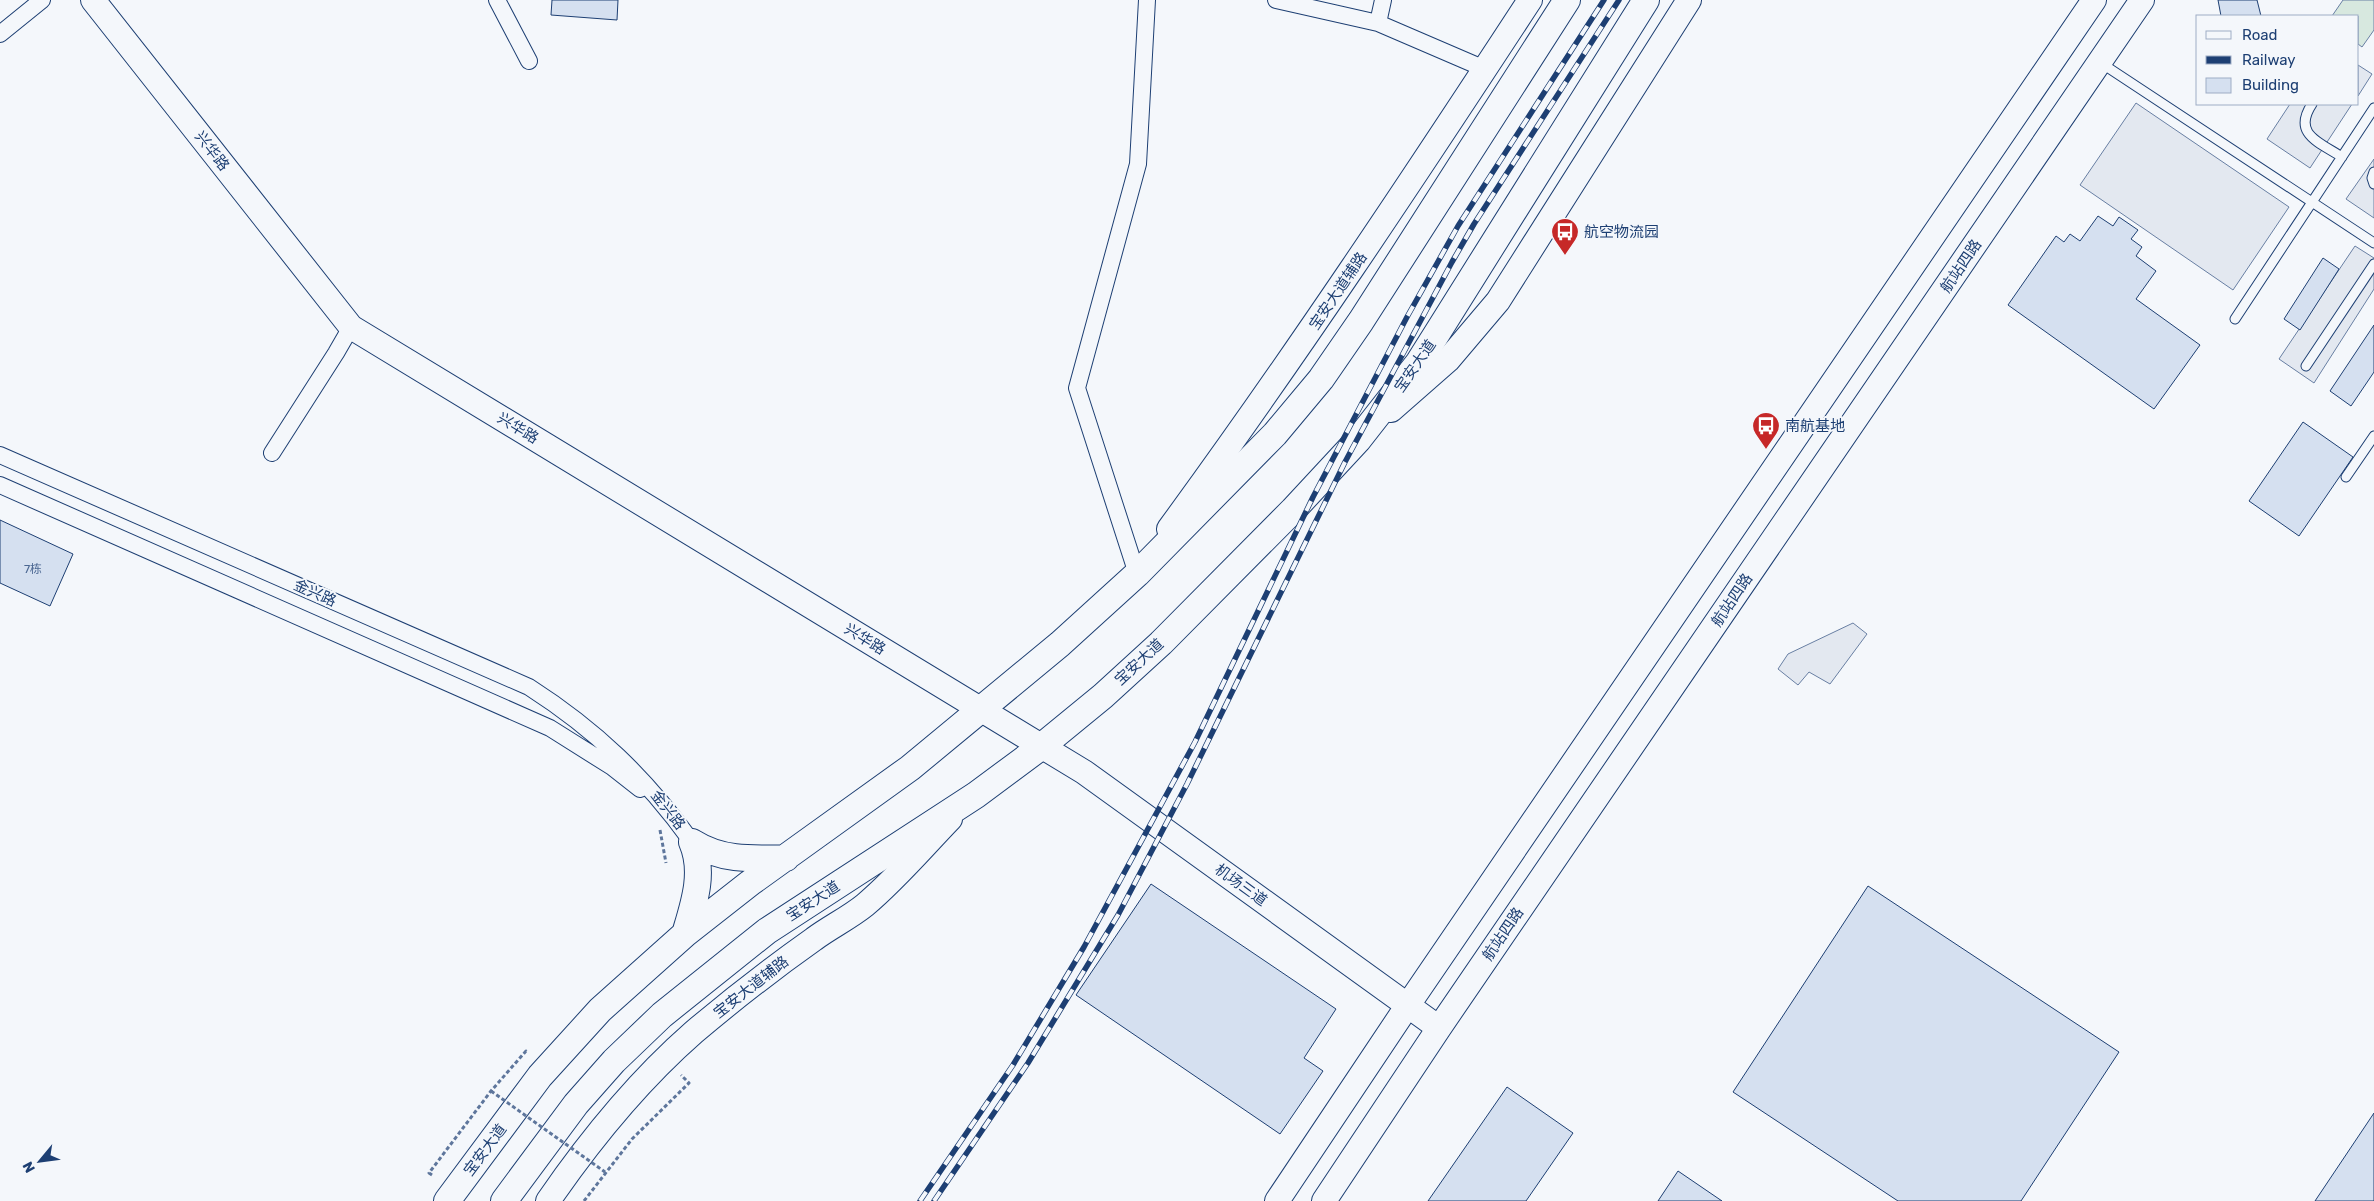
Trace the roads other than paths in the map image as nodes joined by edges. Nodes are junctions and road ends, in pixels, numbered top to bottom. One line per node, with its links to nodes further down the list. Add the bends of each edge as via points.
1 (42, 0): 14 (street)
2 (93, 0): 27 (street, 兴华路)
3 (496, 0): 15 (street)
4 (1147, 0): 35 (street, via 1138,164 1077,388)
5 (1276, 0): 13 (street)
6 (1384, 0): 13 (street)
7 (1530, 0): 17 (street, 宝安大道辅路)
8 (1567, 0): 35 (main road, 宝安大道, via 1321,379 1275,434)
9 (1646, 0): 30 (main road, 宝安大道, via 1420,362)
10 (1689, 0): 30 (street, via 1498,301 1448,360)
11 (2094, 0): 42 (street)
12 (2142, 0): 16 (street, 航站四路)
13 (1378, 23): 17 (street)
14 (0, 34)
15 (528, 61)
16 (2099, 62): 23 (lane); 43 (street, 航站四路)
17 (1485, 69): 35 (street, 宝安大道辅路, via 1292,359)
18 (2311, 105): 20 (lane, via 2304,116 2308,133)
19 (2374, 108): 20 (lane)
20 (2342, 157): 23 (lane)
21 (2374, 172): 22 (lane)
22 (2374, 184)
23 (2312, 203): 24 (lane); 26 (lane)
24 (2374, 243)
25 (2374, 264): 28 (lane)
26 (2235, 319)
27 (351, 327): 31 (street); 36 (street, 兴华路)
28 (2306, 366)
29 (2374, 436): 33 (lane)
30 (1358, 440): 37 (main road, 宝安大道, via 1225,581 1103,696)
31 (272, 453)
32 (0, 455): 39 (street, 金兴路, via 529,687 613,750 653,791)
33 (2346, 476)
34 (0, 485): 39 (street, 金兴路, via 550,728 612,767 667,815)
35 (1136, 574): 36 (main road, 宝安大道, via 1060,644)
36 (981, 709): 37 (street, 兴华路); 40 (main road, 宝安大道, via 910,768)
37 (1042, 746): 38 (main road, 宝安大道); 42 (street, 机场三道, via 1084,772)
38 (976, 795): 45 (main road, 宝安大道, via 767,931 662,1015 614,1061 576,1104); 46 (street, 宝安大道辅路, via 863,907 814,938 745,991 659,1064 595,1137)
39 (692, 842): 40 (main road, via 707,852 741,860); 41 (main road, via 697,855 697,893)
40 (786, 858): 41 (main road, 宝安大道)
41 (685, 934): 44 (main road, 宝安大道, via 600,1010 540,1076)
42 (1408, 1005): 43 (street, 机场三道); 47 (street)
43 (1439, 1028): 48 (street, 航站四路)
44 (447, 1201)
45 (504, 1201)
46 (548, 1201)
47 (1277, 1201)
48 (1324, 1201)

